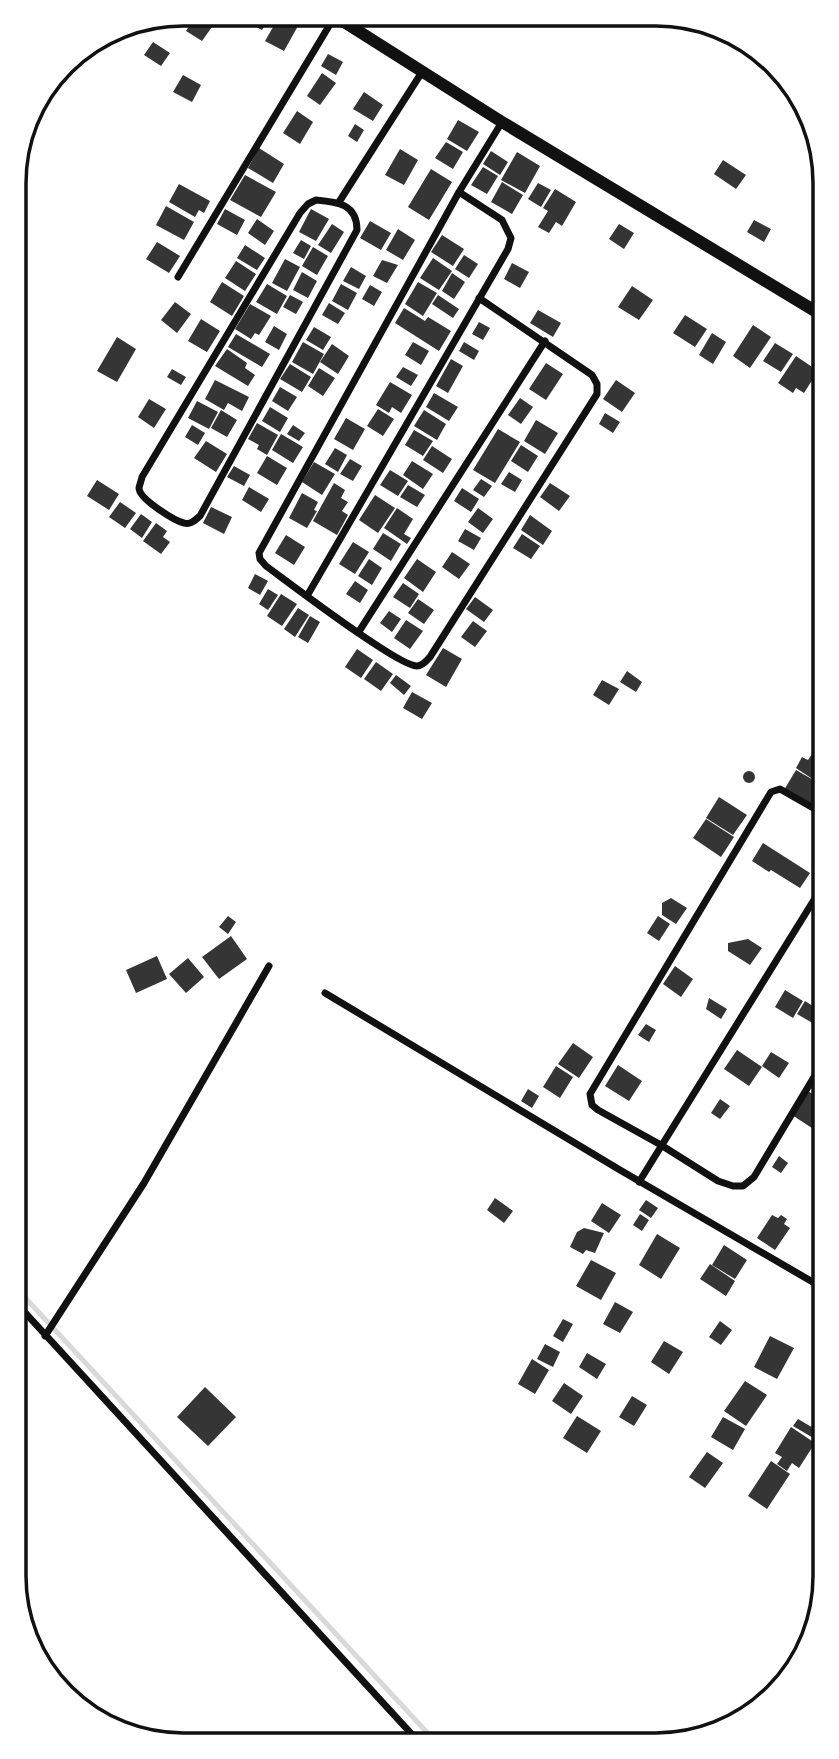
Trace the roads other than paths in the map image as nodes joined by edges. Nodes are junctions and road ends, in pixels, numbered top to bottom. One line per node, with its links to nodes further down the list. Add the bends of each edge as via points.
1 (327, 27): 7 (street)
2 (352, 27): 3 (street)
3 (422, 72): 4 (street); 6 (street)
4 (502, 122): 5 (street); 9 (street)
5 (459, 192): 8 (street, via 502,220 511,238); 11 (street, via 259,553 266,566)
6 (338, 202): 6 (street, via 316,200 300,213 142,477 141,496 185,523 200,516 358,230 354,212)
7 (178, 277)
8 (479, 298): 10 (street); 11 (street)
9 (813, 310)
10 (545, 341): 12 (street); 12 (street, via 592,374 597,394 437,645 424,664 417,666)
11 (307, 596): 12 (street)
12 (358, 633)
13 (813, 808): 18 (street, via 779,789 771,792 590,1094 598,1110)
14 (812, 902): 18 (street)
15 (269, 966): 22 (street, via 144,1183)
16 (325, 993): 19 (street)
17 (812, 1080): 18 (street, via 754,1177 743,1186 718,1181)
18 (661, 1145): 19 (street)
19 (639, 1182): 20 (street)
20 (812, 1281)
21 (26, 1314): 22 (street)
22 (46, 1336): 23 (street)
23 (411, 1733)

